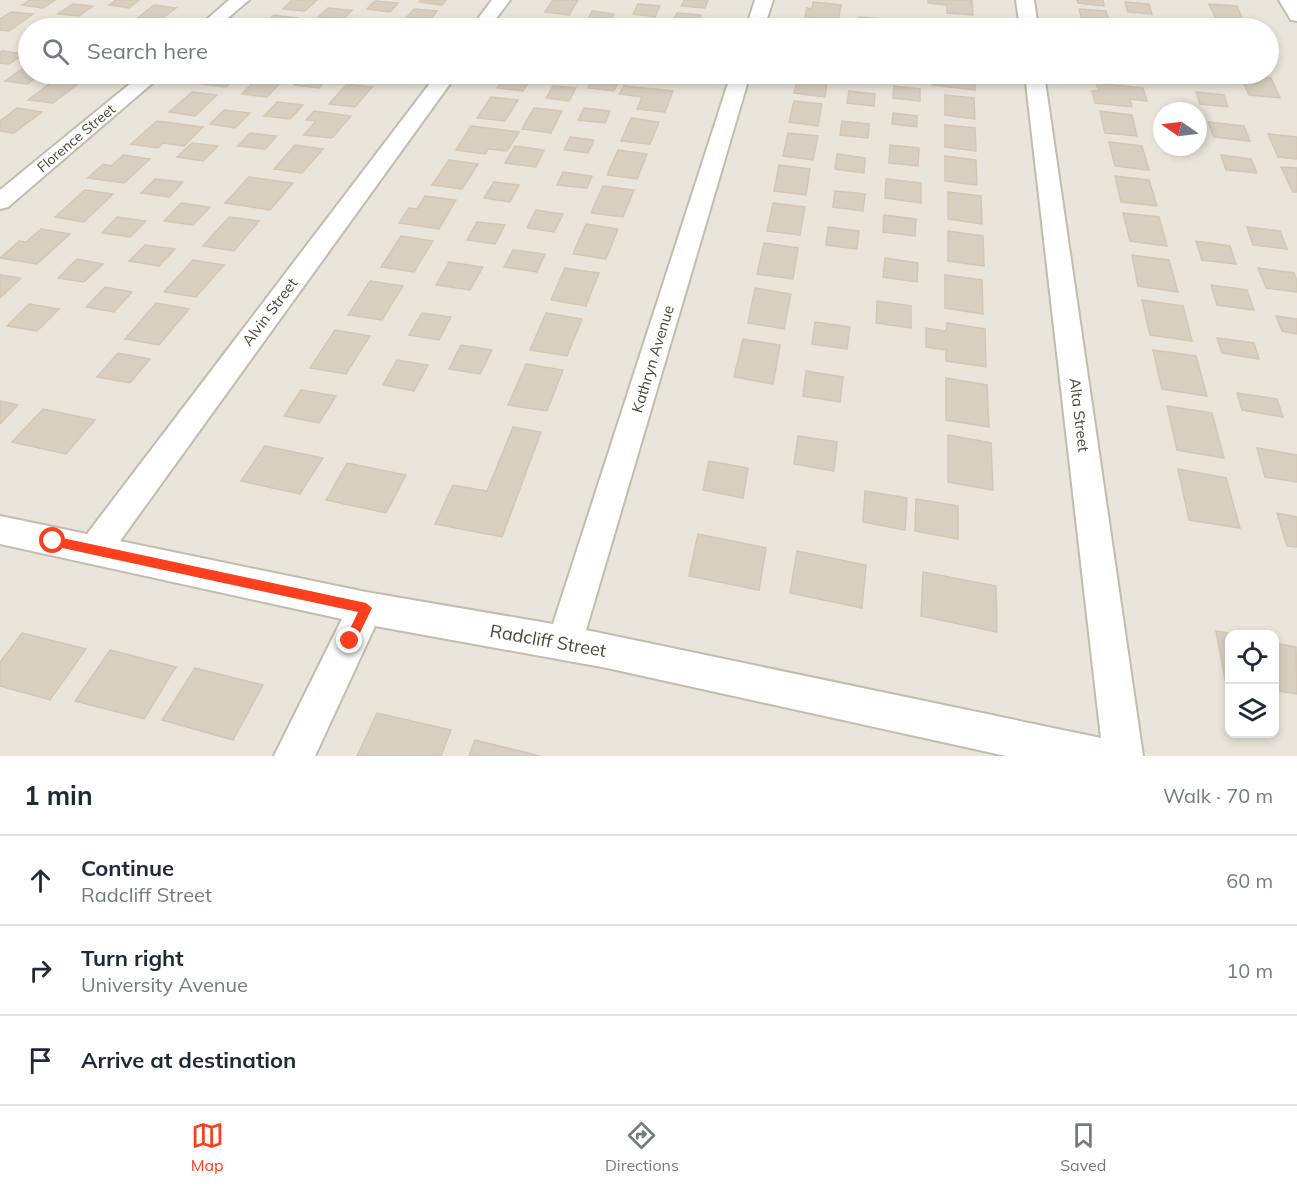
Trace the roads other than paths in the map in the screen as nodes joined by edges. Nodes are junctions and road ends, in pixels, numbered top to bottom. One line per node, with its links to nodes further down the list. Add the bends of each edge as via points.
1 (240, 0): 7 (street)
2 (501, 0): 8 (street)
3 (764, 0): 9 (street)
4 (1025, 0): 10 (street)
5 (1288, 0): 6 (street)
6 (1297, 16)
7 (218, 18)
8 (488, 18)
9 (758, 18)
10 (1028, 18)
11 (141, 84): 15 (street, Florence Street)
12 (440, 84): 17 (street, Alvin Street)
13 (738, 84): 19 (street, Kathryn Avenue)
14 (1036, 84): 22 (street, Alta Street)
15 (0, 202)
16 (0, 530): 17 (street, Radcliff Street)
17 (94, 550): 18 (street, Radcliff Street)
18 (366, 608): 19 (street, Radcliff Street); 20 (street)
19 (564, 645): 21 (street, Radcliff Street)
20 (294, 756)
21 (1096, 756)
22 (1123, 756)

